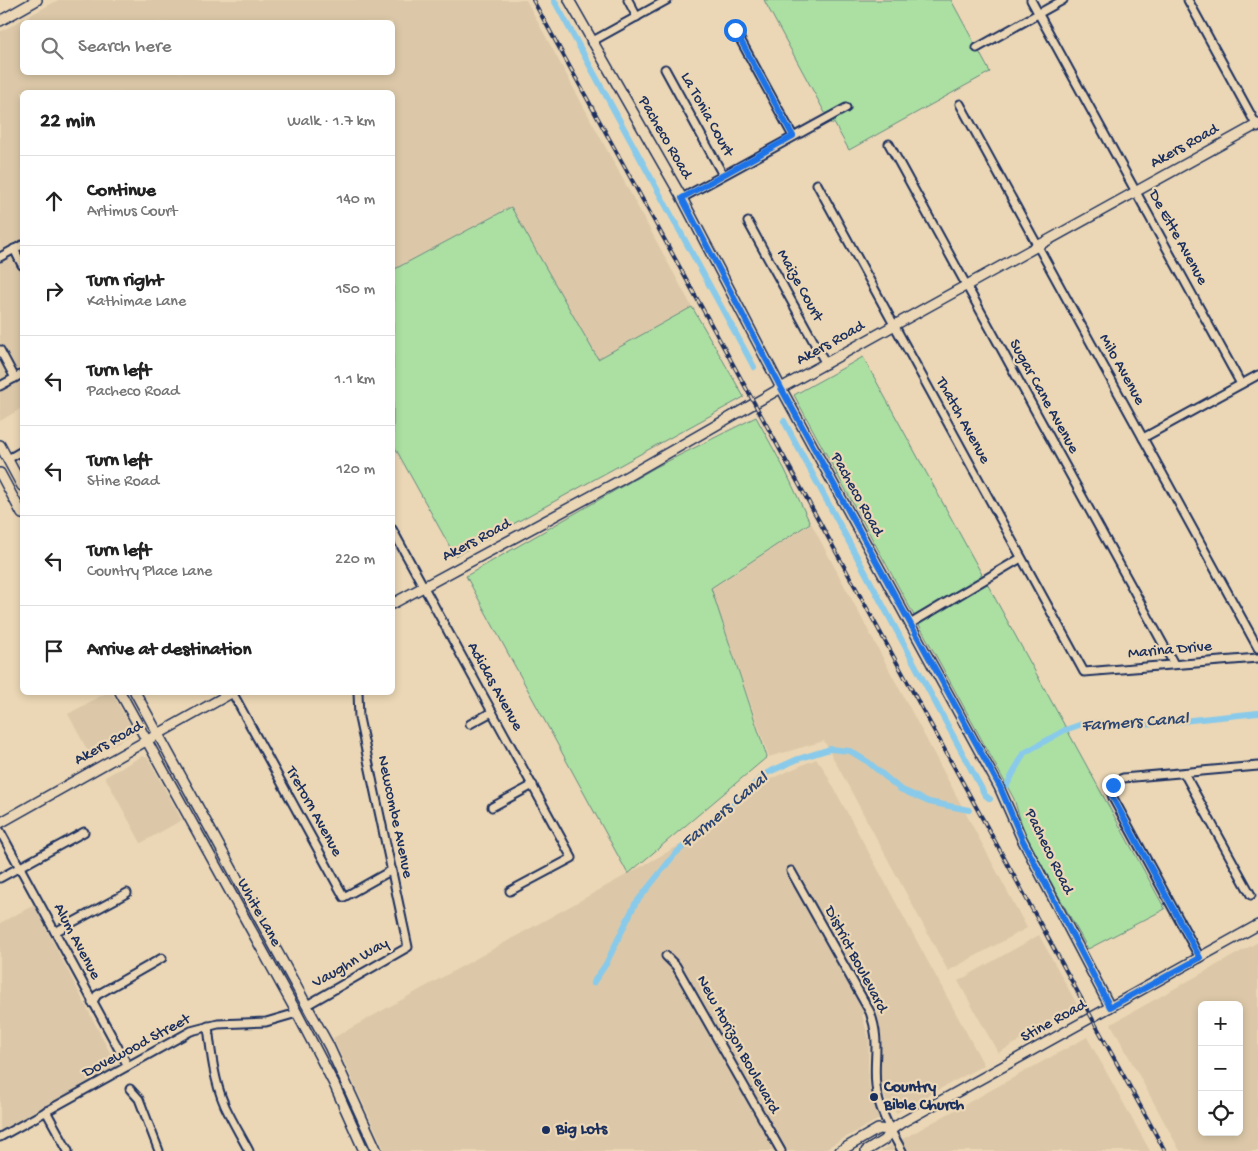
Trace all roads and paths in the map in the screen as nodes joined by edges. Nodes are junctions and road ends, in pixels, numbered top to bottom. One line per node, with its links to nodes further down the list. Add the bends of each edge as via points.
1 (37, 0): 10 (street)
2 (569, 0): 12 (street, Pacheco Road)
3 (628, 0): 9 (street)
4 (667, 0): 9 (street)
5 (1031, 0): 8 (street, De Ette Avenue)
6 (1063, 0): 8 (street)
7 (1188, 0): 17 (street)
8 (1038, 14): 13 (street); 22 (street, De Ette Avenue)
9 (637, 17): 12 (street)
10 (0, 21)
11 (735, 30): 18 (street)
12 (592, 42): 23 (street, Pacheco Road)
13 (976, 48)
14 (665, 69): 20 (street, La Tonia Court)
15 (960, 104): 26 (street, Milo Avenue)
16 (846, 108): 18 (street)
17 (1258, 126): 22 (street, Akers Road)
18 (793, 136): 20 (street)
19 (889, 144): 30 (street, Sugar Cane Avenue)
20 (723, 175): 23 (street)
21 (817, 184): 31 (street, Thatch Avenue)
22 (1136, 192): 26 (street, Akers Road); 37 (street, De Ette Avenue)
23 (682, 198): 39 (street, Pacheco Road)
24 (748, 222): 33 (street, Maize Court)
25 (20, 246): 27 (street)
26 (1038, 246): 30 (street, Akers Road); 40 (street, Milo Avenue)
27 (14, 249): 28 (street); 29 (street)
28 (0, 257)
29 (20, 261)
30 (967, 286): 31 (street, Akers Road); 56 (street, Sugar Cane Avenue)
31 (894, 326): 33 (street, Akers Road); 50 (street, Thatch Avenue)
32 (0, 350): 36 (street)
33 (826, 364): 39 (street, Akers Road)
34 (1258, 374): 37 (street)
35 (20, 375): 36 (street)
36 (15, 378): 38 (street)
37 (1241, 384): 40 (street)
38 (0, 386)
39 (781, 388): 51 (street, Akers Road, via 619,481); 53 (street, Pacheco Road)
40 (1143, 438): 54 (street, Milo Avenue)
41 (0, 445): 43 (street)
42 (20, 452): 43 (street)
43 (4, 457): 46 (street)
44 (0, 468): 47 (street, via 7,470)
45 (0, 473): 48 (street)
46 (20, 483)
47 (20, 489)
48 (20, 510)
49 (395, 534): 51 (street, Adidas Avenue)
50 (1021, 558): 53 (street); 57 (street, Thatch Avenue)
51 (424, 586): 52 (street, Akers Road); 63 (street, Adidas Avenue)
52 (395, 602)
53 (910, 624): 90 (street, Pacheco Road, via 1000,787 1022,839)
54 (1258, 648)
55 (1258, 658): 56 (street, Marina Drive)
56 (1174, 664): 57 (street, Marina Drive)
57 (1084, 672)
58 (122, 695): 66 (street, White Lane)
59 (137, 695): 65 (street, White Lane)
60 (228, 695): 65 (street, Akers Road)
61 (233, 695): 75 (street, Tretorn Avenue, via 344,897)
62 (358, 695): 75 (street, Newcombe Avenue, via 359,718)
63 (492, 712): 64 (street); 69 (street, Adidas Avenue)
64 (470, 724)
65 (158, 734): 66 (street, Akers Road); 89 (street, White Lane)
66 (147, 740): 71 (street, Akers Road); 87 (street, White Lane)
67 (1258, 766): 68 (street)
68 (1184, 773): 80 (street); 86 (street, via 1123,778 1115,782 1111,794)
69 (532, 785): 70 (street); 78 (street, Adidas Avenue, via 572,858)
70 (492, 807)
71 (0, 823)
72 (0, 831): 74 (street, Alum Avenue)
73 (84, 832): 74 (street)
74 (20, 867): 77 (street); 82 (street, Alum Avenue)
75 (392, 870): 83 (street, Newcombe Avenue)
76 (791, 871): 98 (street, District Boulevard, via 872,1017 878,1046 877,1093)
77 (0, 878)
78 (510, 891)
79 (127, 893): 82 (street)
80 (1251, 895)
81 (1258, 926): 86 (street, Stine Road)
82 (55, 932): 88 (street, Alum Avenue)
83 (408, 947): 89 (street, Vaughn Way)
84 (666, 956): 106 (street, New Horizon Boulevard, via 676,966)
85 (162, 958): 88 (street, via 97,996)
86 (1200, 958): 90 (street, Stine Road)
87 (270, 966): 89 (street, via 296,999); 91 (street, White Lane)
88 (92, 1003): 93 (street, Alum Avenue)
89 (307, 1005): 94 (street, White Lane)
90 (1110, 1007): 98 (street, Stine Road)
91 (296, 1013): 92 (street, Dovewood Street, via 266,1022); 94 (street, via 306,1016 328,1058); 95 (street, White Lane)
92 (208, 1026): 93 (street, Dovewood Street, via 191,1031); 103 (street, via 220,1092)
93 (128, 1066): 97 (street, Dovewood Street)
94 (339, 1067): 100 (street, White Lane)
95 (334, 1084): 100 (street, via 346,1096 365,1135); 104 (street, White Lane)
96 (130, 1089): 102 (street, via 139,1099)
97 (46, 1111): 99 (street, Dovewood Street); 101 (street)
98 (891, 1130): 107 (street, Stine Road, via 878,1130); 108 (street, Stine Road, via 884,1140); 109 (street, District Boulevard)
99 (0, 1137)
100 (371, 1137): 105 (street, White Lane)
101 (68, 1151)
102 (159, 1151)
103 (249, 1151)
104 (364, 1151)
105 (377, 1151)
106 (781, 1151)
107 (840, 1151)
108 (866, 1151)
109 (902, 1151)

